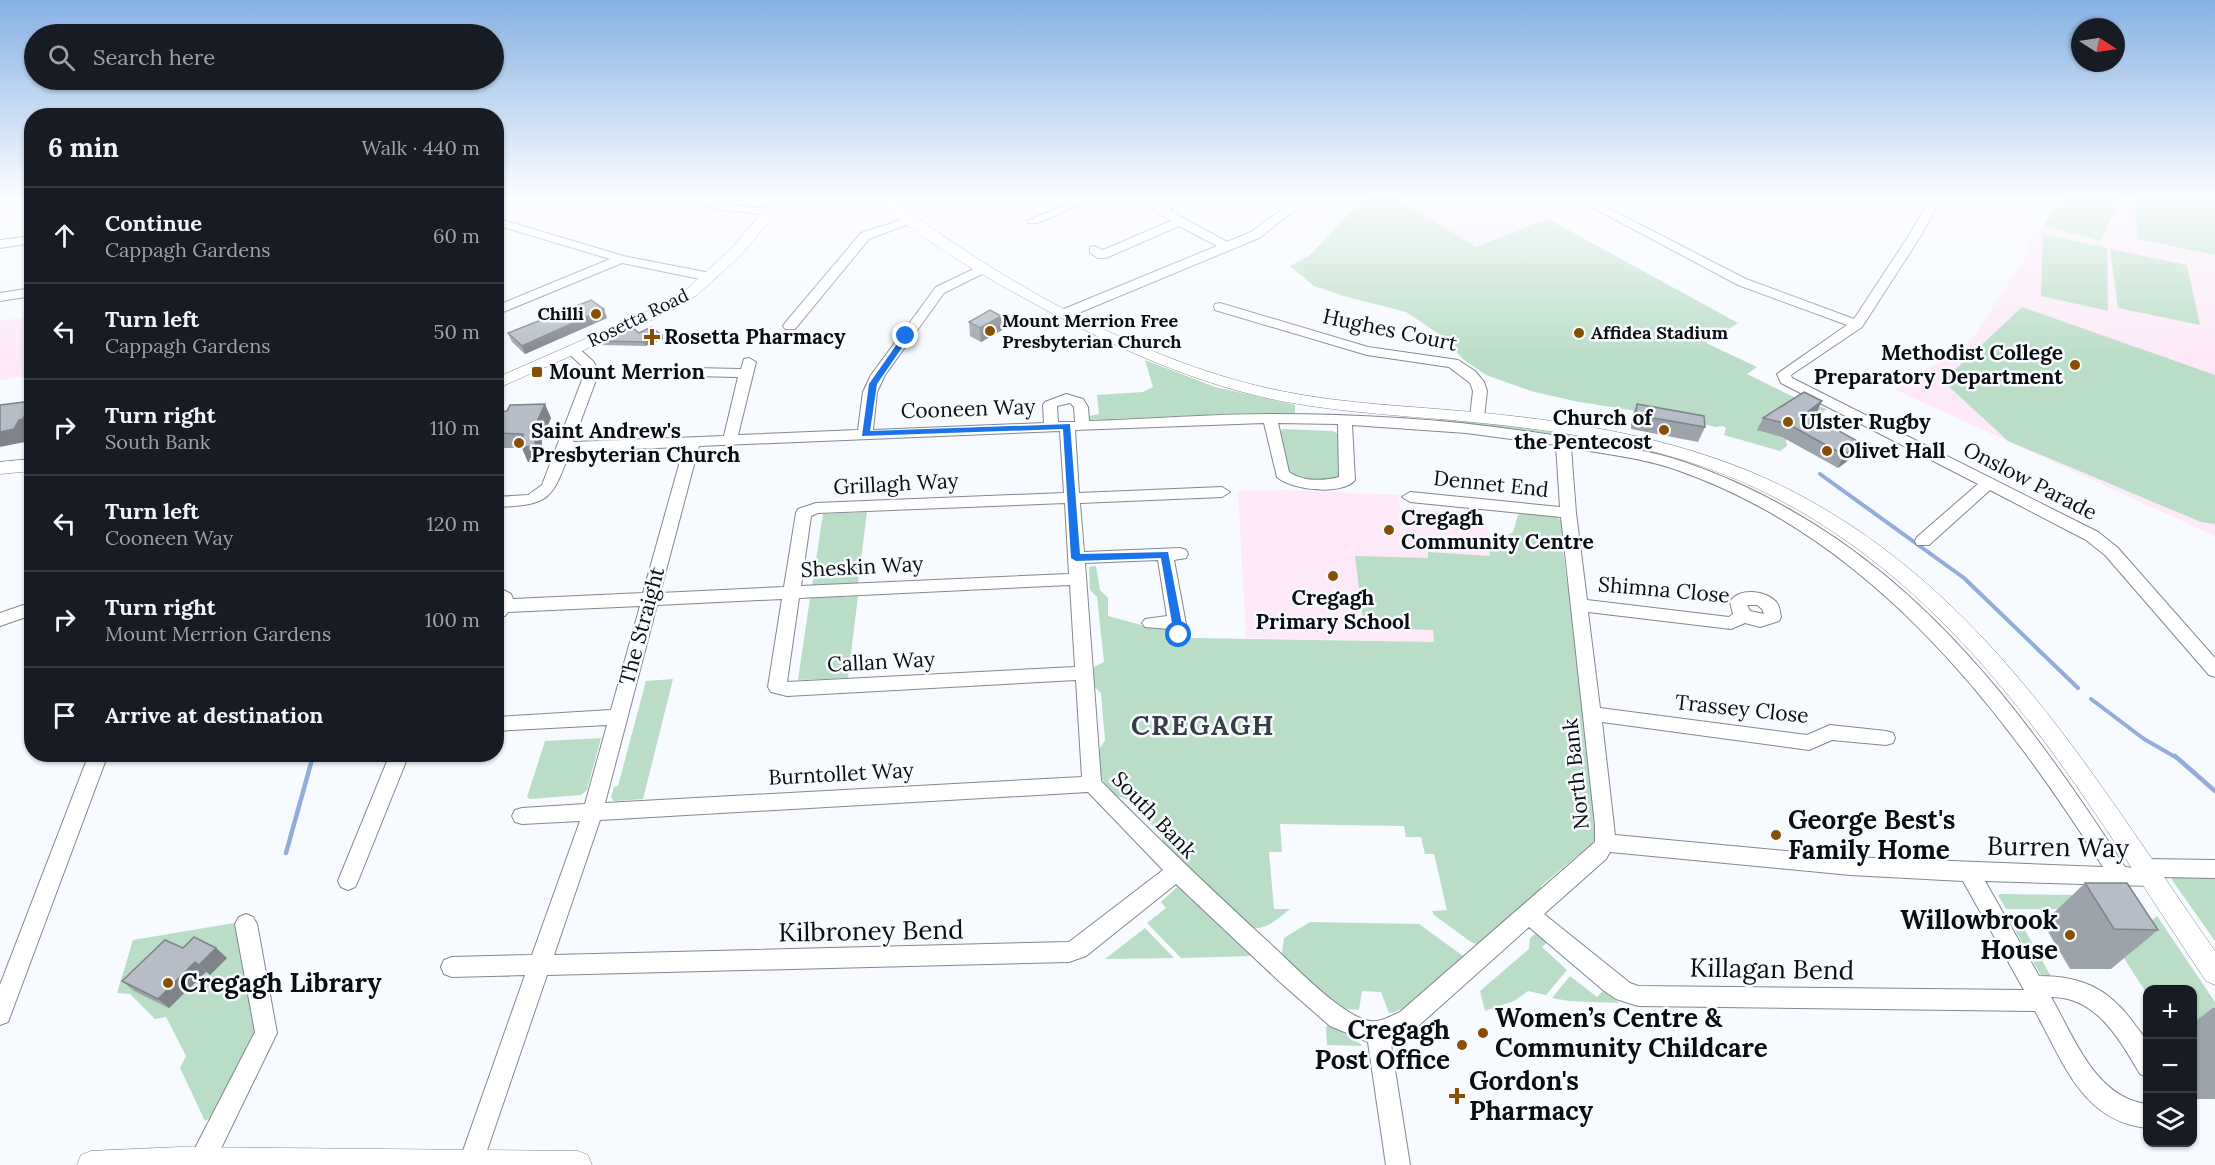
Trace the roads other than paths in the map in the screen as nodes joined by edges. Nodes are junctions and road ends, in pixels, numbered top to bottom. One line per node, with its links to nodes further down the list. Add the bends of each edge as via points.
1 (593, 250): 10 (street)
2 (737, 250): 12 (street, Rosetta Road)
3 (853, 250): 19 (street)
4 (956, 250): 11 (street)
5 (1094, 250): 6 (street, via 1102,255)
6 (1113, 250)
7 (1215, 250): 17 (street)
8 (1681, 250): 18 (street, via 1742,282)
9 (1906, 250): 18 (street)
10 (621, 259): 12 (street); 15 (street)
11 (982, 268): 17 (street); 28 (street, via 940,290 878,375 870,392)
12 (710, 277): 20 (street, Rosetta Road, via 672,304)
13 (24, 293): 14 (street)
14 (0, 297)
15 (504, 307)
16 (1220, 307): 24 (street, Hughes Court, via 1367,351 1453,363 1477,382)
17 (1064, 314): 23 (street, via 1194,373)
18 (1857, 324): 35 (street, Onslow Parade, via 1784,374 1786,380)
19 (790, 326)
20 (572, 350): 22 (street, Rosetta Road); 32 (street, via 592,372)
21 (692, 372): 29 (street, via 721,375 748,368)
22 (504, 380)
23 (1307, 410): 24 (street); 25 (street, Cooneen Way); 26 (street, Cooneen Way)
24 (1477, 417): 67 (street, via 1608,435 1697,458 1785,496 1861,543 1929,598 2016,687 2074,762)
25 (1270, 418): 26 (street, via 1282,474 1294,482 1347,480); 27 (street, Cooneen Way)
26 (1345, 420): 31 (street, Cooneen Way)
27 (1067, 426): 28 (street, Cooneen Way); 37 (street, South Bank)
28 (865, 434): 29 (street, Cooneen Way)
29 (730, 440): 30 (street, Cooneen Way)
30 (693, 441): 32 (street, Cooneen Way); 45 (street, The Straight)
31 (1563, 441): 40 (street, North Bank); 68 (street, Cooneen Way, via 1649,457 1755,496 1809,527 1881,579 1913,607 1993,693 2050,769)
32 (564, 447): 39 (street, via 544,493 530,500)
33 (24, 466): 34 (street)
34 (0, 468)
35 (1989, 483): 41 (street); 52 (street, Onslow Parade, via 2102,543)
36 (1222, 492): 37 (street, Grillagh Way)
37 (1071, 497): 42 (street, South Bank); 44 (street, Grillagh Way, via 809,510 802,517)
38 (1410, 497): 40 (street, Dennet End)
39 (504, 502)
40 (1568, 513): 47 (street, North Bank)
41 (1923, 541)
42 (1076, 558): 43 (street, South Bank); 51 (street, via 1173,554 1178,628)
43 (1077, 579): 44 (street, Sheskin Way); 53 (street, South Bank)
44 (791, 593): 45 (street, Sheskin Way); 53 (street, Callan Way, via 776,682 781,689)
45 (650, 599): 46 (street, Sheskin Way); 55 (street, The Straight)
46 (504, 604)
47 (1579, 605): 49 (street, Shimna Close, via 1731,623); 54 (street, North Bank)
48 (24, 611): 50 (street)
49 (1745, 616)
50 (0, 620)
51 (1151, 623)
52 (2215, 670)
53 (1084, 674): 60 (street, South Bank)
54 (1593, 714): 57 (street, Trassey Close, via 1809,743 1830,732); 63 (street, North Bank)
55 (618, 717): 56 (street); 61 (street, The Straight)
56 (504, 724)
57 (1886, 738)
58 (96, 762): 76 (street)
59 (397, 762): 69 (street)
60 (1092, 784): 61 (street, Burntollet Way); 65 (street, South Bank)
61 (593, 811): 62 (street); 72 (street, The Straight)
62 (522, 816)
63 (1605, 843): 66 (street, Burren Way, via 1850,866); 70 (street, North Bank, via 1599,853)
64 (2215, 869): 67 (street, Burren Way)
65 (1177, 871): 72 (street, Kilbroney Bend, via 1069,952); 77 (street, South Bank, via 1338,1018)
66 (1969, 872): 68 (street, Burren Way); 75 (street)
67 (2148, 872): 68 (street, Burren Way); 74 (street)
68 (2119, 875)
69 (348, 881)
70 (1530, 915): 75 (street, Killagan Bend, via 1611,983 1638,996); 77 (street, North Bank, via 1408,1020)
71 (246, 924): 80 (street, via 266,1033)
72 (540, 965): 73 (street); 81 (street, The Straight)
73 (452, 968)
74 (2215, 974)
75 (2037, 994): 78 (street, Killagan Bend, via 2070,988 2087,994 2120,1021); 79 (street, via 2090,1085 2116,1108)
76 (0, 1014)
77 (1378, 1032): 84 (street)
78 (2143, 1058)
79 (2143, 1115)
80 (213, 1163): 81 (street); 82 (street)
81 (470, 1164): 83 (street)
82 (91, 1165)
83 (578, 1165)
84 (1398, 1165)

